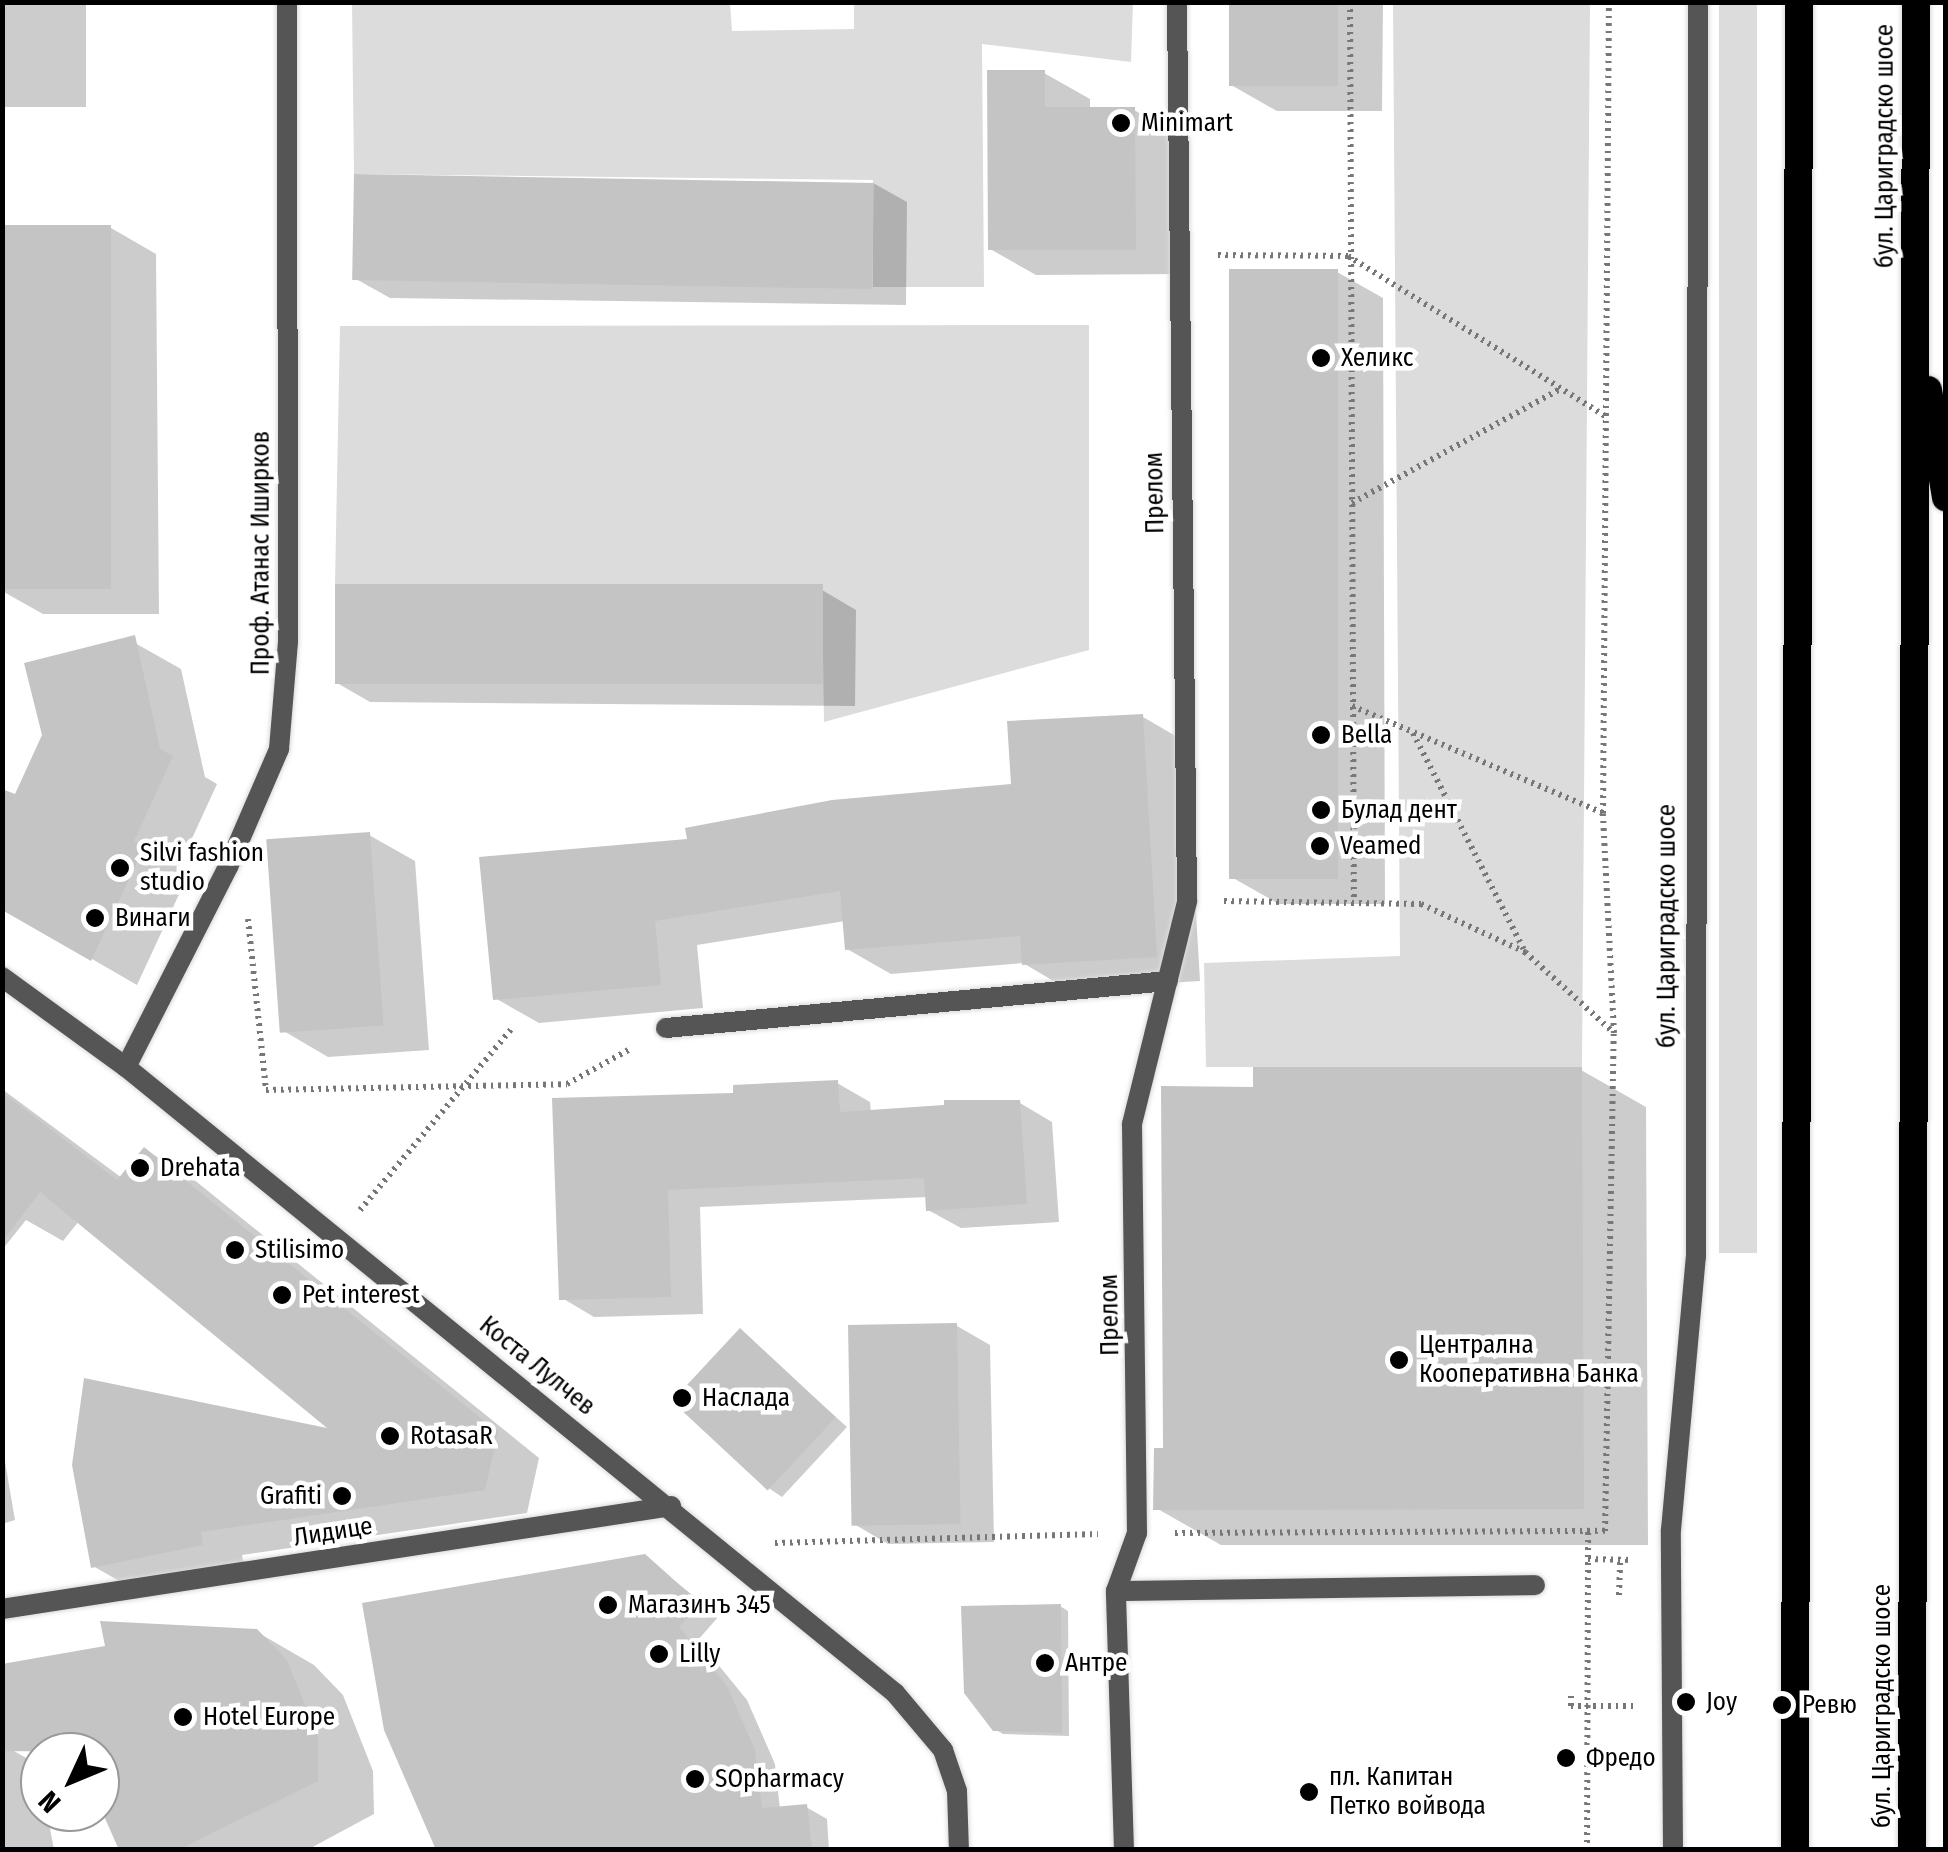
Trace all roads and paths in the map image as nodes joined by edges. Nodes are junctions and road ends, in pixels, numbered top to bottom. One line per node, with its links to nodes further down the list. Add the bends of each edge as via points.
1 (287, 2): 18 (street, Проф. Атанас Иширков, via 287,658 279,749)
2 (1177, 2): 8 (street, Прелом)
3 (1350, 2): 9 (path)
4 (1609, 2): 12 (path)
5 (1698, 2): 45 (street, бул. Цариградско шосе, via 1696,1257 1672,1530)
6 (1800, 2): 46 (highway)
7 (1916, 2): 10 (highway, бул. Цариградско шосе)
8 (1176, 255): 9 (path); 19 (street, Прелом)
9 (1348, 256): 11 (path); 14 (path)
10 (1915, 310): 13 (highway); 47 (highway, бул. Цариградско шосе)
11 (1561, 388): 12 (path); 14 (path)
12 (1606, 417): 17 (path)
13 (1946, 497)
14 (1351, 503): 15 (path)
15 (1352, 706): 16 (path); 20 (path)
16 (1412, 732): 17 (path); 21 (path)
17 (1603, 812): 26 (path)
18 (228, 867): 27 (street, Проф. Атанас Иширков); 28 (path, via 244,878 266,1090)
19 (1187, 901): 20 (path); 23 (street, Прелом)
20 (1354, 901): 21 (path, via 1420,904)
21 (1525, 952): 26 (path)
22 (2, 977): 27 (street, Коста Лулчев)
23 (1168, 981): 25 (street); 32 (street, Прелом, via 1132,1124)
24 (513, 1027): 28 (path)
25 (666, 1028): 28 (path, via 567,1084)
26 (1614, 1033): 31 (path, via 1605,1531)
27 (126, 1067): 30 (street, Коста Лулчев)
28 (460, 1087): 29 (path)
29 (360, 1210)
30 (671, 1506): 38 (street, Лидице); 42 (street, Коста Лулчев, via 923,1722 943,1750 956,1790)
31 (1588, 1531): 32 (path); 34 (path)
32 (1138, 1533): 33 (path); 36 (street)
33 (768, 1544)
34 (1588, 1560): 37 (path, via 1620,1560); 40 (path)
35 (1536, 1585): 36 (street)
36 (1116, 1592): 43 (street)
37 (1619, 1595)
38 (2, 1609)
39 (1571, 1696): 40 (path, via 1571,1706)
40 (1588, 1706): 41 (path); 44 (path)
41 (1644, 1706)
42 (959, 1850)
43 (1124, 1850)
44 (1587, 1850)
45 (1673, 1850)
46 (1796, 1850)
47 (1912, 1850)

